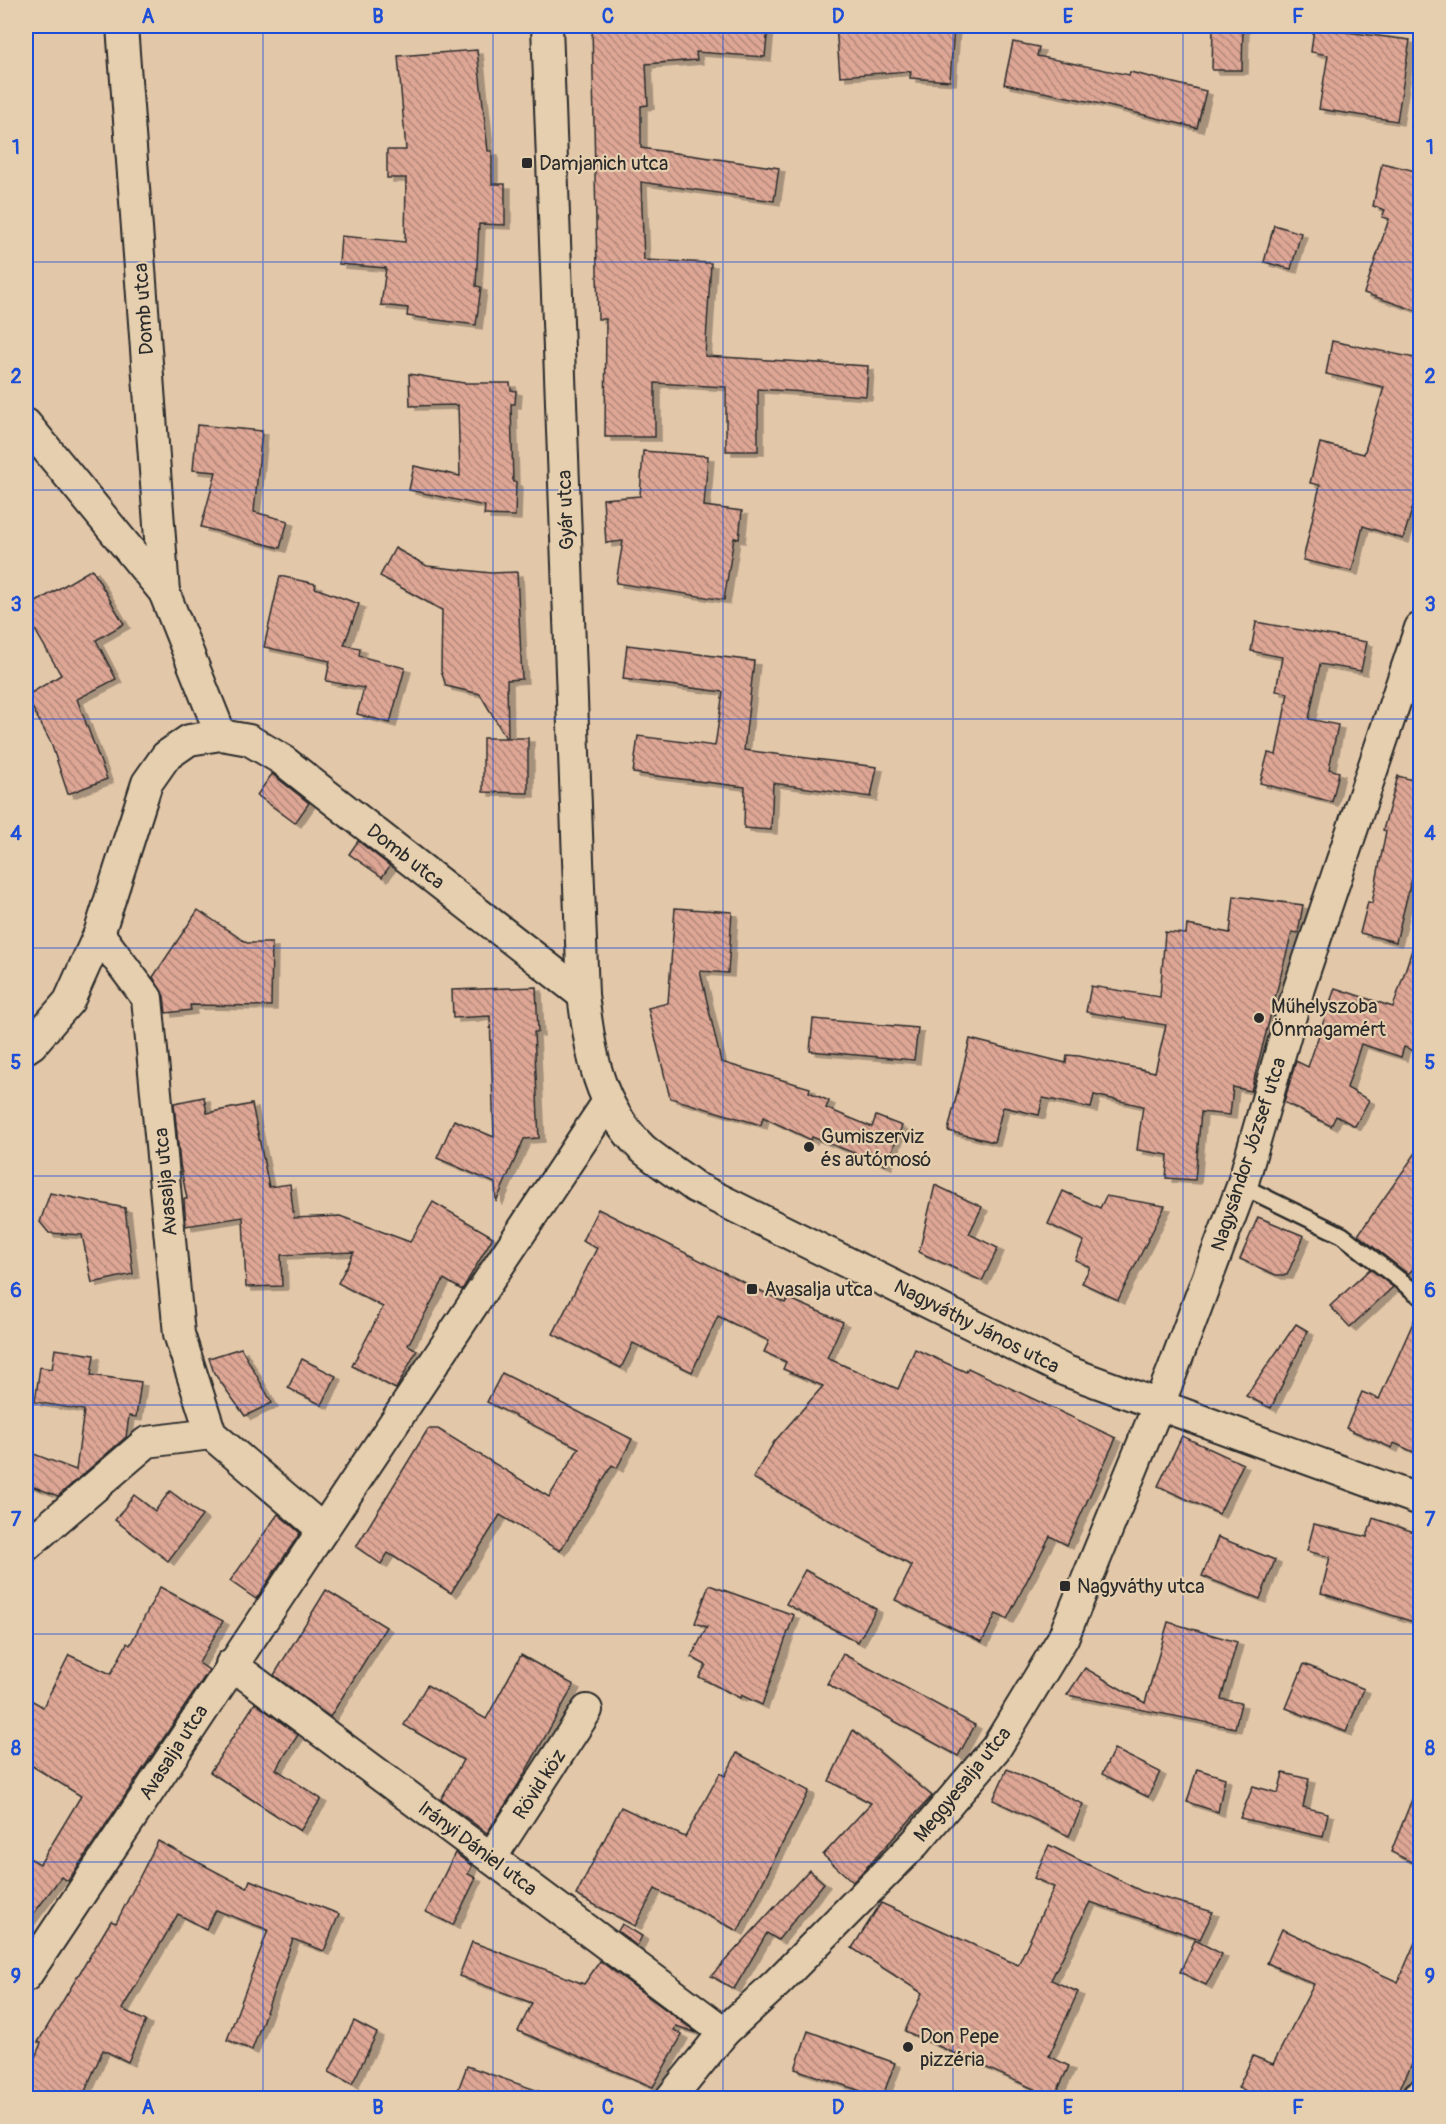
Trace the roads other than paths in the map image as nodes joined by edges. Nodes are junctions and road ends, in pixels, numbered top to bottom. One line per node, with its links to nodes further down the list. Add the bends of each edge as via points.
1 (122, 26): 4 (street, Domb utca)
2 (547, 26): 8 (street, Gyár utca)
3 (26, 424): 4 (street, Domb utca)
4 (164, 592): 6 (street, Domb utca)
5 (1420, 628): 11 (street, Nagysándor József utca, via 1299,988)
6 (221, 735): 7 (street, Domb utca, via 189,740 166,756 147,783); 8 (street, Domb utca, via 249,740 280,759)
7 (99, 934): 9 (street, via 69,1001); 14 (street, Avasalja utca, via 147,998 179,1334)
8 (583, 995): 10 (street, Nagyváthy János utca, via 591,1053)
9 (26, 1047)
10 (607, 1103): 13 (street, Nagyváthy János utca, via 642,1148 695,1186 1066,1371); 16 (street, Avasalja utca)
11 (1242, 1186): 12 (lane, via 1342,1235); 13 (street, Nagysándor József utca)
12 (1420, 1296)
13 (1159, 1405): 15 (street, Nagyváthy János utca); 22 (street, Meggyesalja utca, via 1064,1638 996,1748 915,1843)
14 (211, 1434): 16 (street); 17 (street, via 147,1442)
15 (1420, 1500)
16 (321, 1528): 18 (street, Avasalja utca)
17 (26, 1546)
18 (231, 1664): 20 (street, Irányi Dániel utca); 21 (street, Avasalja utca)
19 (587, 1710): 20 (street, Rövid köz)
20 (491, 1858): 22 (street, Irányi Dániel utca)
21 (26, 1976)
22 (724, 2032): 23 (street, Meggyesalja utca)
23 (671, 2098)

